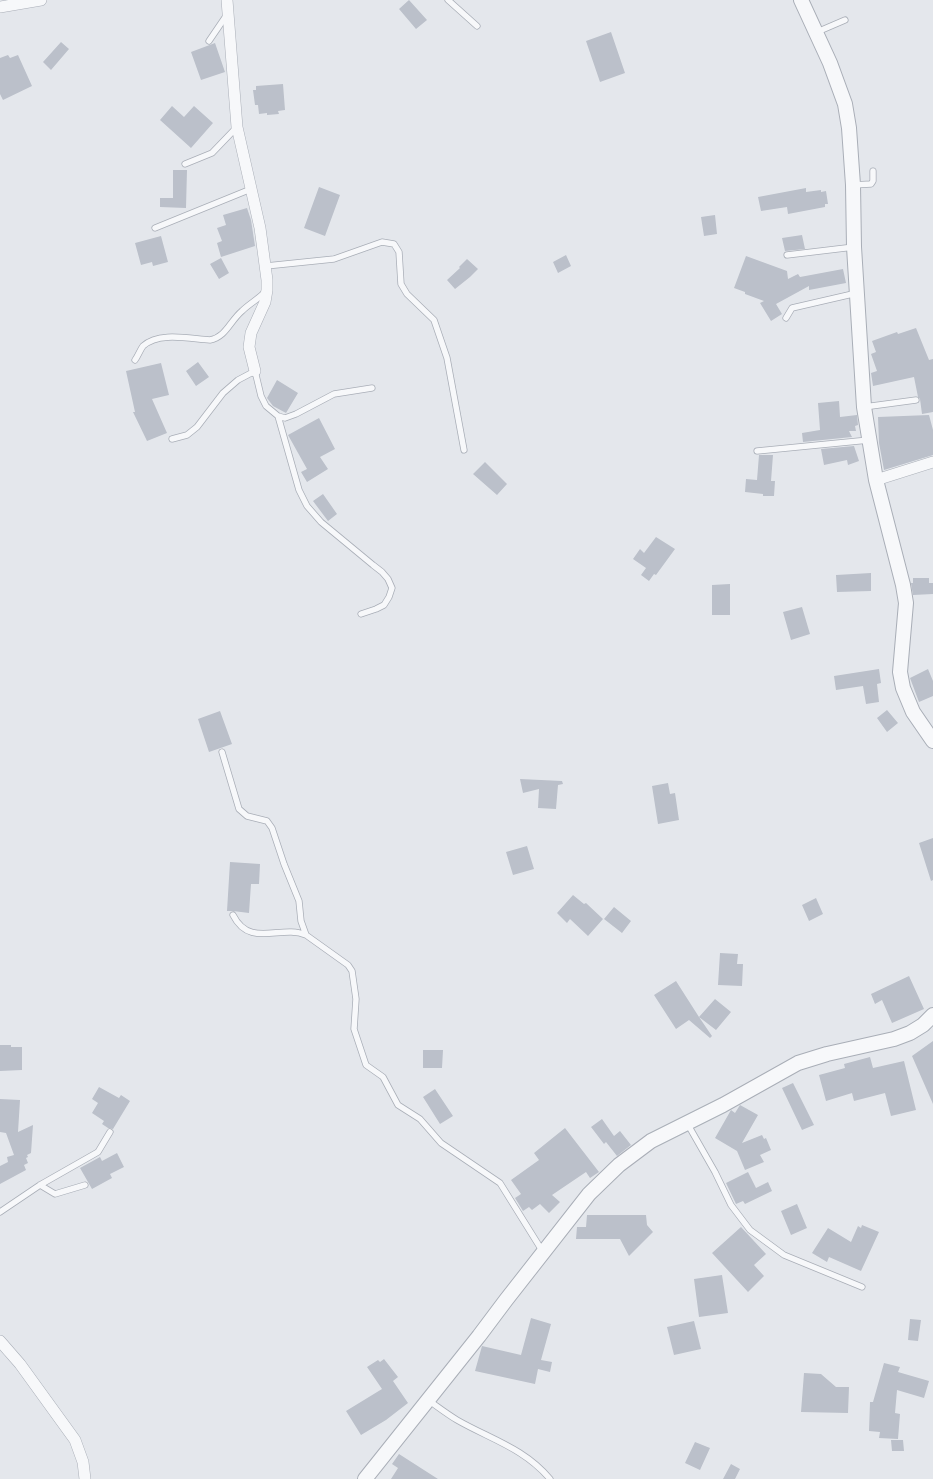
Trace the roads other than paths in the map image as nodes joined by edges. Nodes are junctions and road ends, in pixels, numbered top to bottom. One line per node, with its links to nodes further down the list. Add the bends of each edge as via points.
1 (41, 0): 5 (street)
2 (227, 0): 6 (street)
3 (448, 0): 8 (lane)
4 (801, 0): 9 (street)
5 (0, 7)
6 (228, 14): 10 (lane); 11 (street)
7 (845, 20): 9 (lane)
8 (477, 26)
9 (816, 32): 14 (street, via 845,104)
10 (209, 41)
11 (238, 127): 12 (lane, via 212,153); 15 (street)
12 (185, 164)
13 (873, 171): 14 (lane, via 871,184)
14 (853, 184): 17 (street)
15 (252, 188): 16 (lane); 19 (street)
16 (155, 228)
17 (854, 247): 18 (lane); 21 (street)
18 (787, 255)
19 (266, 266): 20 (street); 31 (lane, via 334,259 382,242 394,244 399,252 401,284 407,294 434,320 443,346)
20 (267, 290): 23 (lane, via 237,315 218,339 164,337 152,340 143,347); 24 (street, via 265,302 251,333 249,347)
21 (857, 293): 22 (lane, via 792,308); 27 (street)
22 (786, 318)
23 (135, 360)
24 (255, 371): 28 (lane, via 266,406); 29 (lane, via 238,380 223,393 197,427 187,435)
25 (372, 388): 28 (lane, via 334,394 296,414 285,418)
26 (916, 400): 27 (lane)
27 (864, 407): 30 (street)
28 (278, 416): 35 (lane, via 307,506 321,522 382,572 392,588 384,604)
29 (172, 439)
30 (869, 440): 32 (lane); 34 (street)
31 (464, 450)
32 (757, 451)
33 (933, 462): 34 (street)
34 (876, 480): 36 (street, via 904,584 906,603 900,672 903,688 913,712)
35 (361, 614)
36 (933, 741)
37 (222, 752): 39 (lane, via 239,809 247,816 267,821 272,828 299,901 301,921)
38 (232, 915): 39 (lane, via 236,923 253,933 299,932)
39 (306, 935): 46 (lane, via 348,965 352,971 356,999 354,1028 366,1065 383,1077 398,1105 420,1119 441,1143 500,1183)
40 (933, 1015): 41 (street, via 910,1033 894,1039 798,1063)
41 (687, 1123): 46 (street, via 651,1141 619,1165 589,1194); 47 (lane, via 731,1205 750,1230 784,1255)
42 (110, 1132): 43 (lane, via 98,1152)
43 (40, 1185): 44 (lane, via 55,1194); 45 (lane)
44 (86, 1185)
45 (0, 1212)
46 (544, 1252): 49 (street)
47 (862, 1287)
48 (0, 1341): 50 (street, via 20,1364 75,1440 83,1462)
49 (428, 1400): 51 (street); 52 (lane, via 456,1419 504,1443 537,1465)
50 (85, 1479)
51 (365, 1479)
52 (550, 1479)

